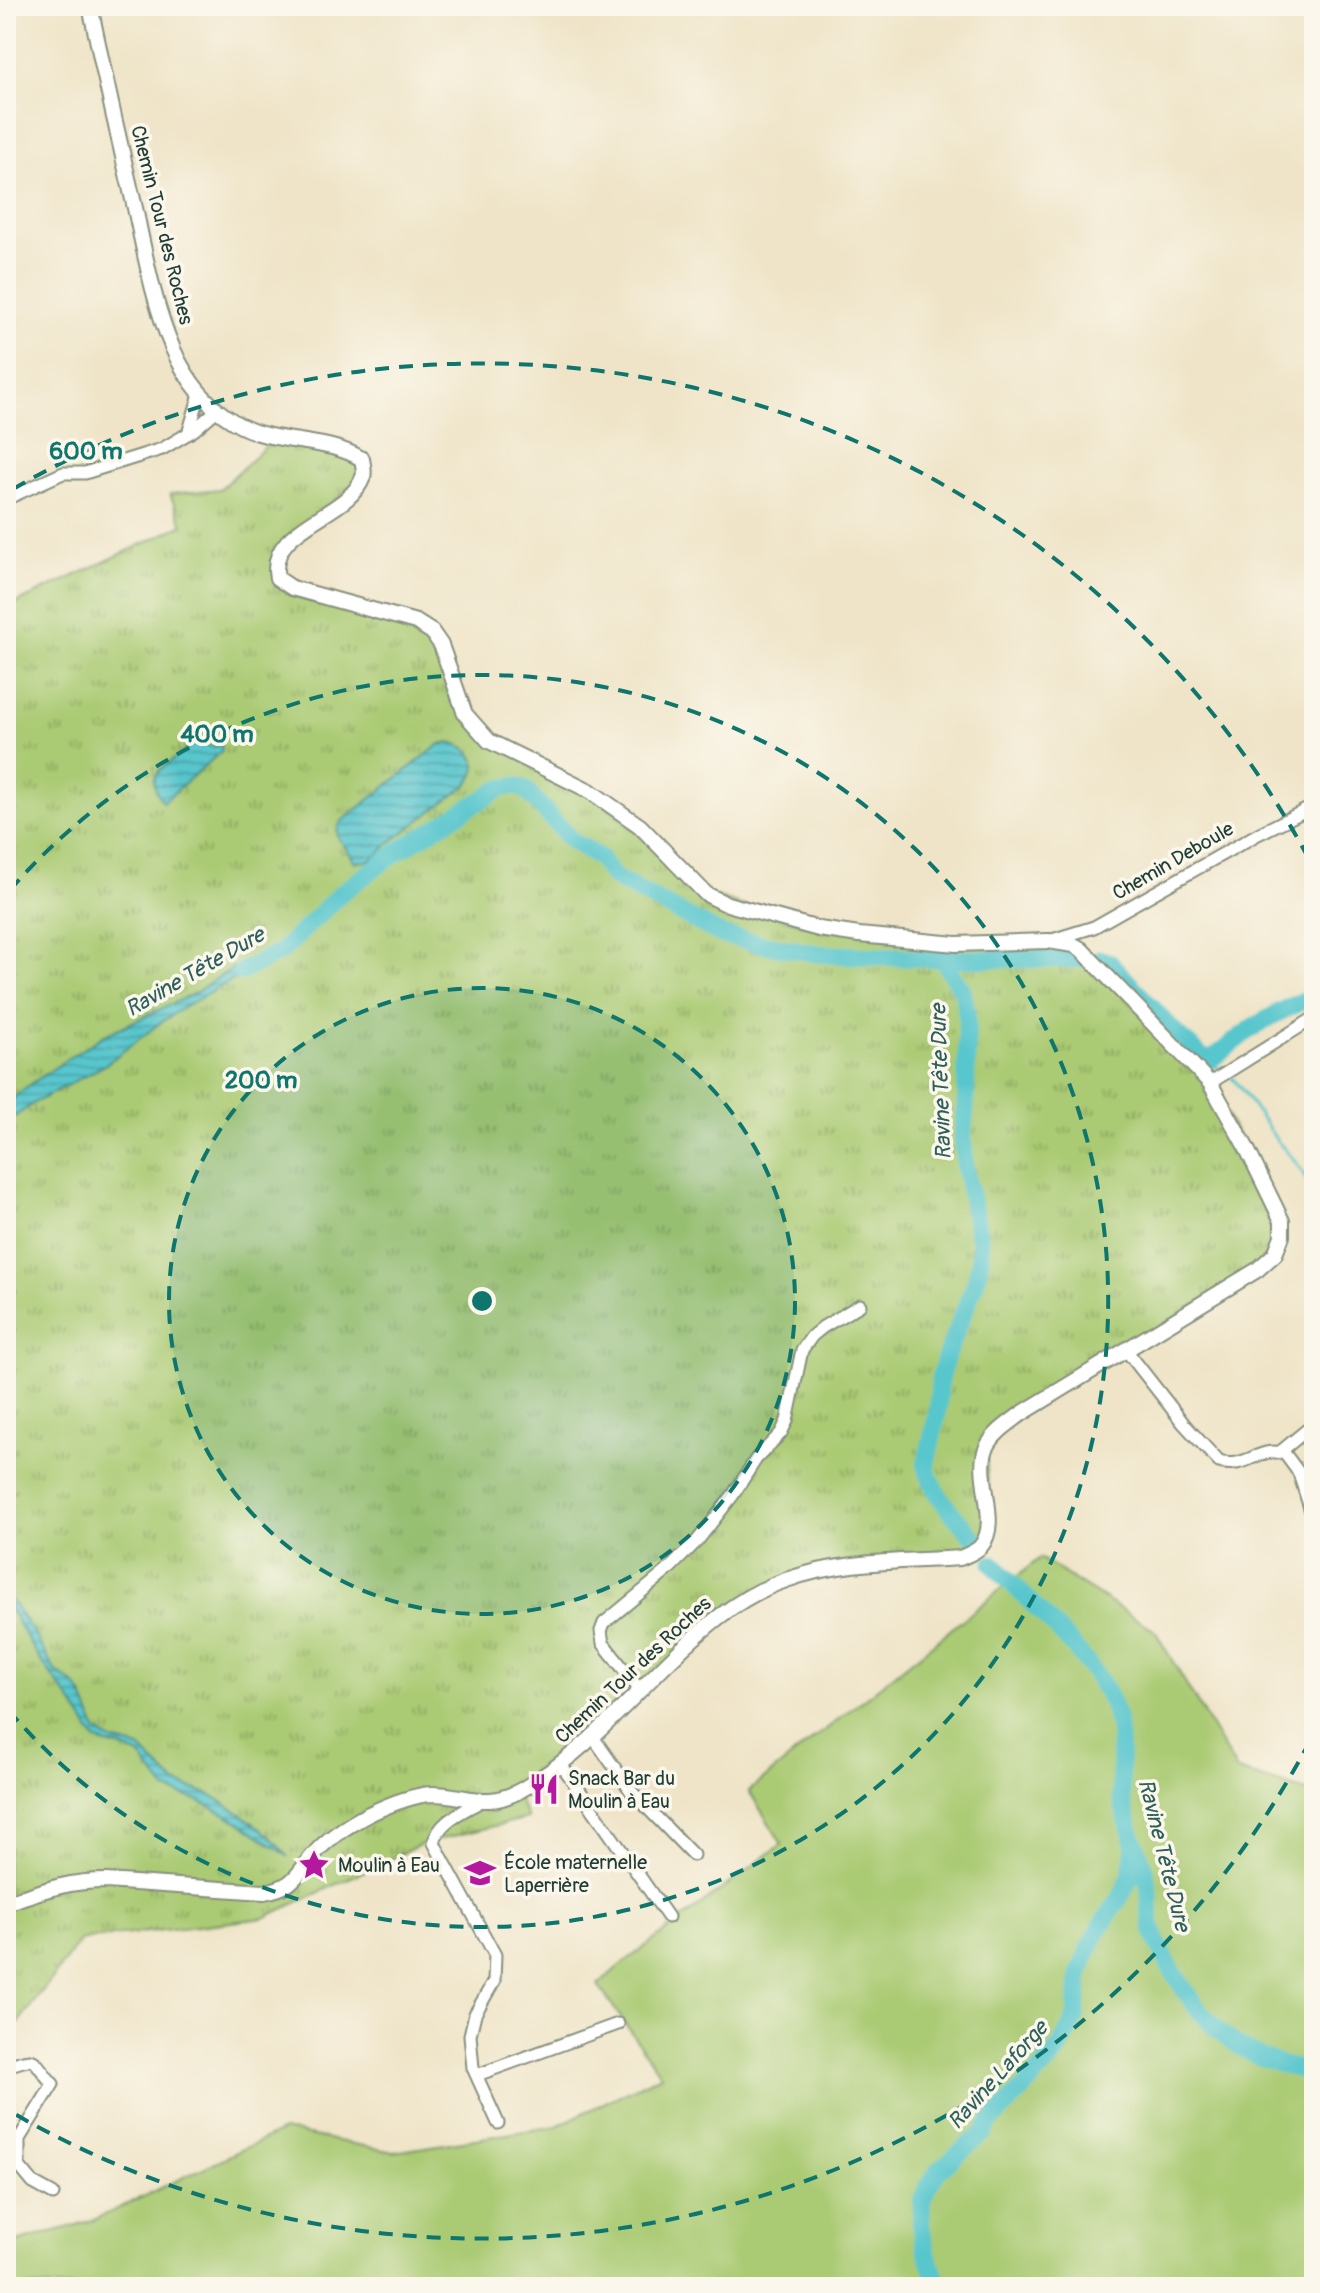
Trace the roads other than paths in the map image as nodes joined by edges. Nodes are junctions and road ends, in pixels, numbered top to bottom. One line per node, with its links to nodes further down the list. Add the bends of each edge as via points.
1 (90, 6): 2 (street, Chemin Tour des Roches, via 164,326)
2 (200, 394): 3 (street, Chemin Tour des Roches); 4 (street)
3 (217, 410): 4 (street); 7 (street, Chemin Tour des Roches, via 254,430 350,451 362,459 364,475 354,494 299,530 279,555 277,578 292,588 416,622 432,632 465,714 489,741 590,791 640,826 706,894 819,929 917,942)
4 (188, 434): 5 (street, via 162,449 85,473 63,473)
5 (6, 499)
6 (1314, 806): 7 (street, Chemin Deboule, via 1094,927)
7 (1048, 941): 9 (street, Chemin Tour des Roches, via 1074,945 1089,955)
8 (1314, 1018): 9 (street)
9 (1210, 1083): 11 (street, Chemin Tour des Roches, via 1282,1221 1282,1236 1275,1254 1257,1270)
10 (860, 1305): 15 (street, via 823,1327 802,1350 781,1433 698,1540 604,1623 603,1643)
11 (1126, 1350): 13 (street, via 1219,1462 1239,1465); 15 (street, Chemin Tour des Roches, via 993,1437 982,1464 989,1523 981,1547 960,1558 843,1564 785,1580 746,1597 709,1623)
12 (1314, 1424): 13 (street)
13 (1280, 1452): 14 (street, via 1299,1473)
14 (1314, 1521)
15 (640, 1690): 16 (street, Chemin Tour des Roches)
16 (593, 1737): 17 (street, Chemin Tour des Roches); 19 (street, via 631,1791)
17 (561, 1764): 18 (street, Chemin Tour des Roches, via 520,1791); 21 (street)
18 (481, 1801): 20 (street, Chemin Tour des Roches, via 420,1795 379,1810 323,1845 282,1889 84,1881); 24 (street, via 446,1823 434,1843 495,1955 494,1981 470,2035)
19 (693, 1855)
20 (6, 1903)
21 (668, 1917)
22 (618, 2024): 24 (street)
23 (6, 2067): 26 (street, via 36,2060 53,2084 19,2139 19,2166 33,2183)
24 (475, 2072): 25 (street)
25 (498, 2123)
26 (53, 2194)

